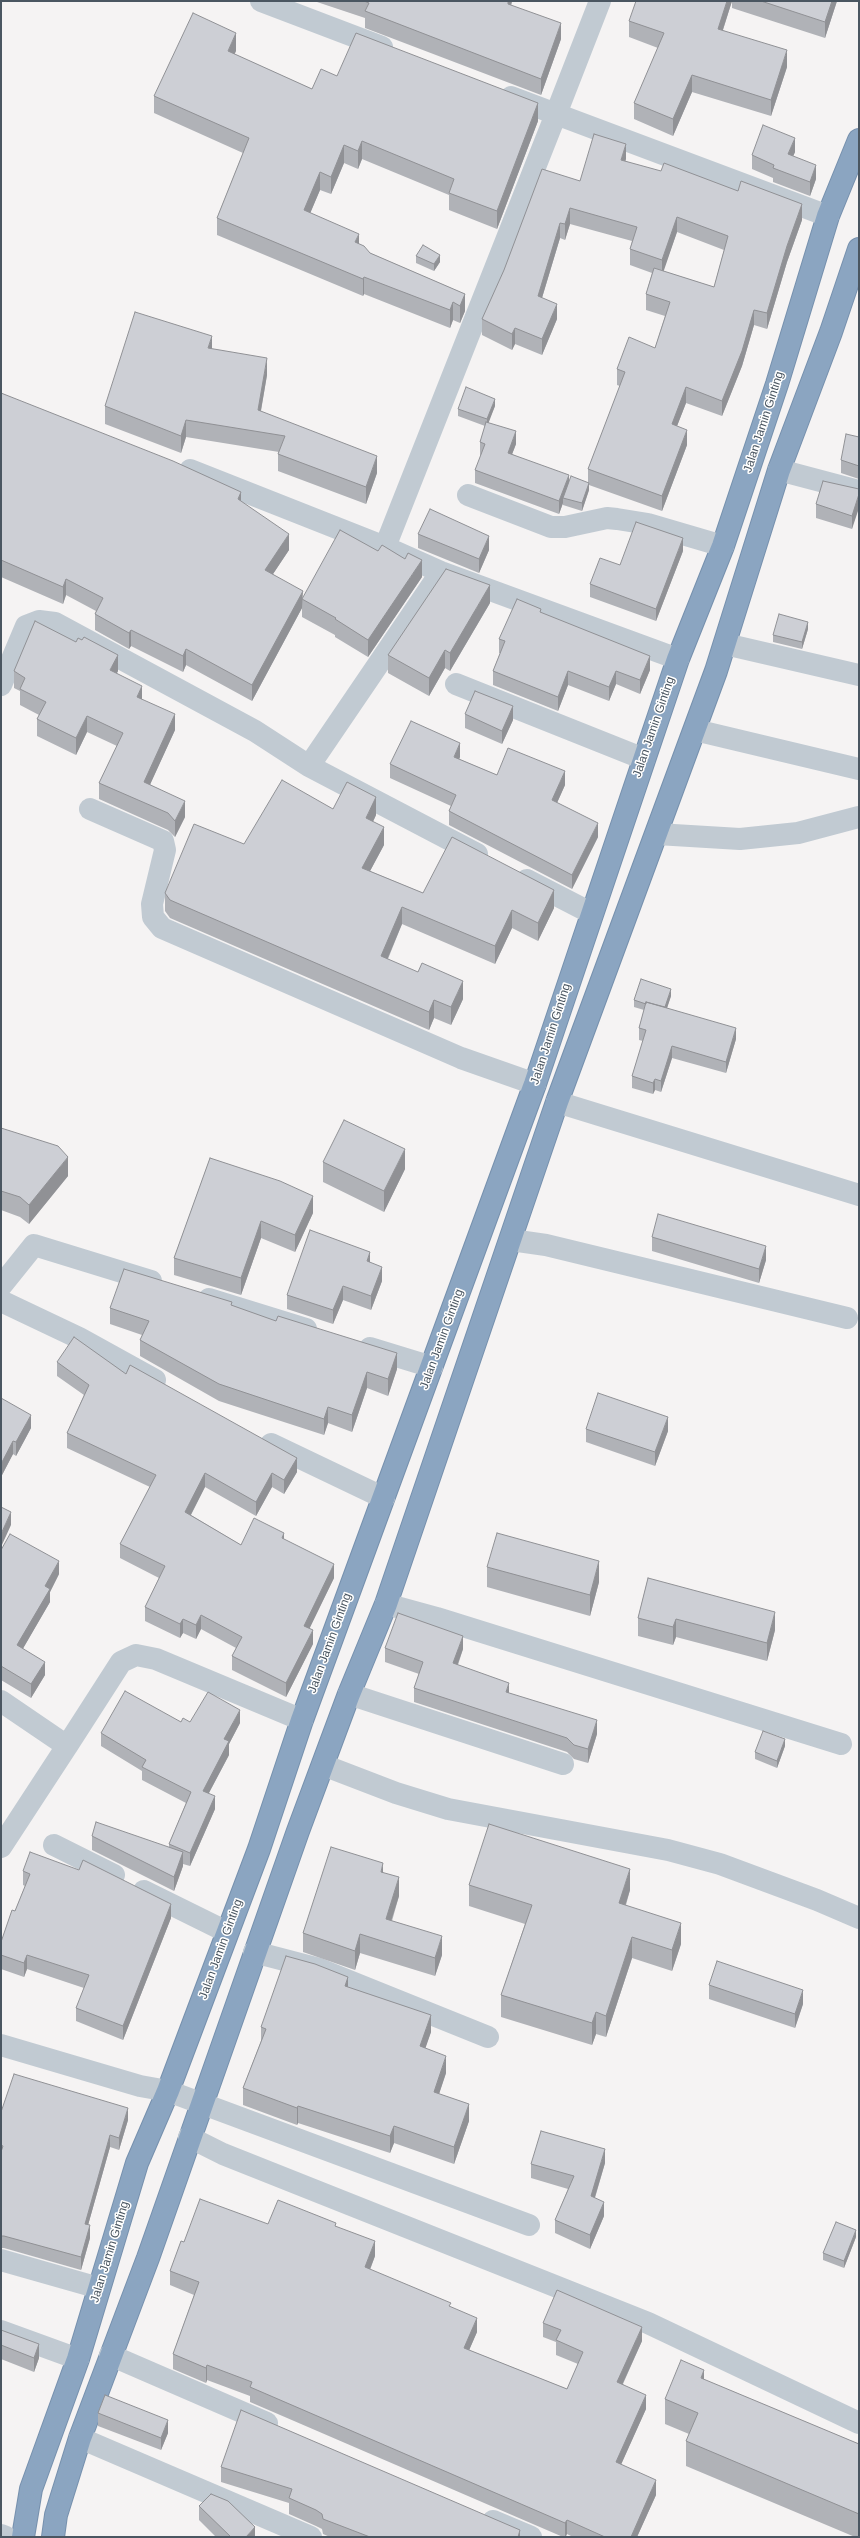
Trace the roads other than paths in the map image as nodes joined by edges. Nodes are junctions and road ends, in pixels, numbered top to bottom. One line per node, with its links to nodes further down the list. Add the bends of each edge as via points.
1 (261, 1): 3 (street)
2 (600, 1): 5 (street)
3 (401, 55)
4 (490, 89): 5 (street)
5 (556, 114): 7 (street); 10 (street)
6 (859, 140): 7 (highway, Jalan Jamin Ginting)
7 (828, 216): 15 (highway, Jalan Jamin Ginting, via 777,384)
8 (859, 249): 12 (highway)
9 (461, 296): 10 (street)
10 (482, 305): 16 (street)
11 (171, 463): 16 (street)
12 (779, 470): 13 (street); 18 (highway)
13 (859, 491)
14 (468, 495): 15 (street, via 551,527 565,527 607,518 617,519 648,524)
15 (723, 546): 19 (highway, Jalan Jamin Ginting)
16 (385, 547): 17 (street)
17 (441, 572): 19 (street); 25 (street)
18 (725, 644): 20 (street); 23 (highway)
19 (678, 659): 24 (highway, Jalan Jamin Ginting)
20 (859, 676)
21 (456, 684): 24 (street)
22 (1, 685): 25 (street, via 26,626 46,621 55,623 255,731)
23 (695, 730): 26 (street); 29 (highway)
24 (644, 759): 30 (highway, Jalan Jamin Ginting)
25 (308, 766): 30 (street)
26 (859, 769)
27 (90, 809): 31 (street, via 163,841 165,850 152,904 154,917 162,928 462,1058)
28 (859, 817): 29 (street, via 798,833 740,839)
29 (657, 834): 32 (highway)
30 (591, 913): 31 (highway, Jalan Jamin Ginting)
31 (535, 1084): 40 (highway, Jalan Jamin Ginting)
32 (557, 1102): 33 (street); 34 (highway)
33 (859, 1195)
34 (511, 1240): 37 (street, via 546,1245); 44 (highway)
35 (1, 1286): 38 (street, via 34,1245)
36 (1, 1301): 41 (street, via 112,1355)
37 (847, 1318)
38 (325, 1335)
39 (348, 1342): 40 (street)
40 (432, 1368): 43 (highway, Jalan Jamin Ginting)
41 (172, 1389)
42 (255, 1435): 43 (street, via 296,1458)
43 (384, 1498): 47 (highway, Jalan Jamin Ginting)
44 (386, 1604): 45 (highway); 48 (street)
45 (350, 1694): 50 (street); 51 (highway)
46 (1, 1701): 49 (street)
47 (302, 1720): 49 (street, via 156,1659 136,1655 120,1662); 55 (highway, Jalan Jamin Ginting, via 260,1849)
48 (841, 1744)
49 (67, 1746): 53 (street)
50 (563, 1764)
51 (323, 1765): 54 (street, via 396,1793 448,1809 661,1848 720,1864); 56 (highway)
52 (54, 1845): 55 (street)
53 (1, 1847)
54 (859, 1918)
55 (227, 1932): 59 (highway, Jalan Jamin Ginting)
56 (254, 1952): 57 (street, via 319,1969); 60 (highway)
57 (488, 2037)
58 (1, 2045): 59 (street, via 140,2086)
59 (168, 2091): 60 (street); 64 (highway, Jalan Jamin Ginting, via 137,2163)
60 (202, 2104): 61 (highway); 62 (street)
61 (189, 2137): 66 (highway, via 148,2258); 68 (street, via 223,2154 648,2323)
62 (529, 2225)
63 (1, 2260): 64 (street)
64 (99, 2288): 67 (highway, Jalan Jamin Ginting)
65 (1, 2331): 67 (street)
66 (110, 2354): 69 (street); 70 (highway)
67 (78, 2358): 74 (highway, Jalan Jamin Ginting, via 31,2489)
68 (859, 2423)
69 (284, 2430)
70 (80, 2438): 75 (highway, via 56,2515); 76 (street)
71 (473, 2512): 77 (street)
72 (1, 2535): 73 (street)
73 (6, 2537)
74 (22, 2537)
75 (53, 2537)
76 (311, 2537)
77 (531, 2537)

